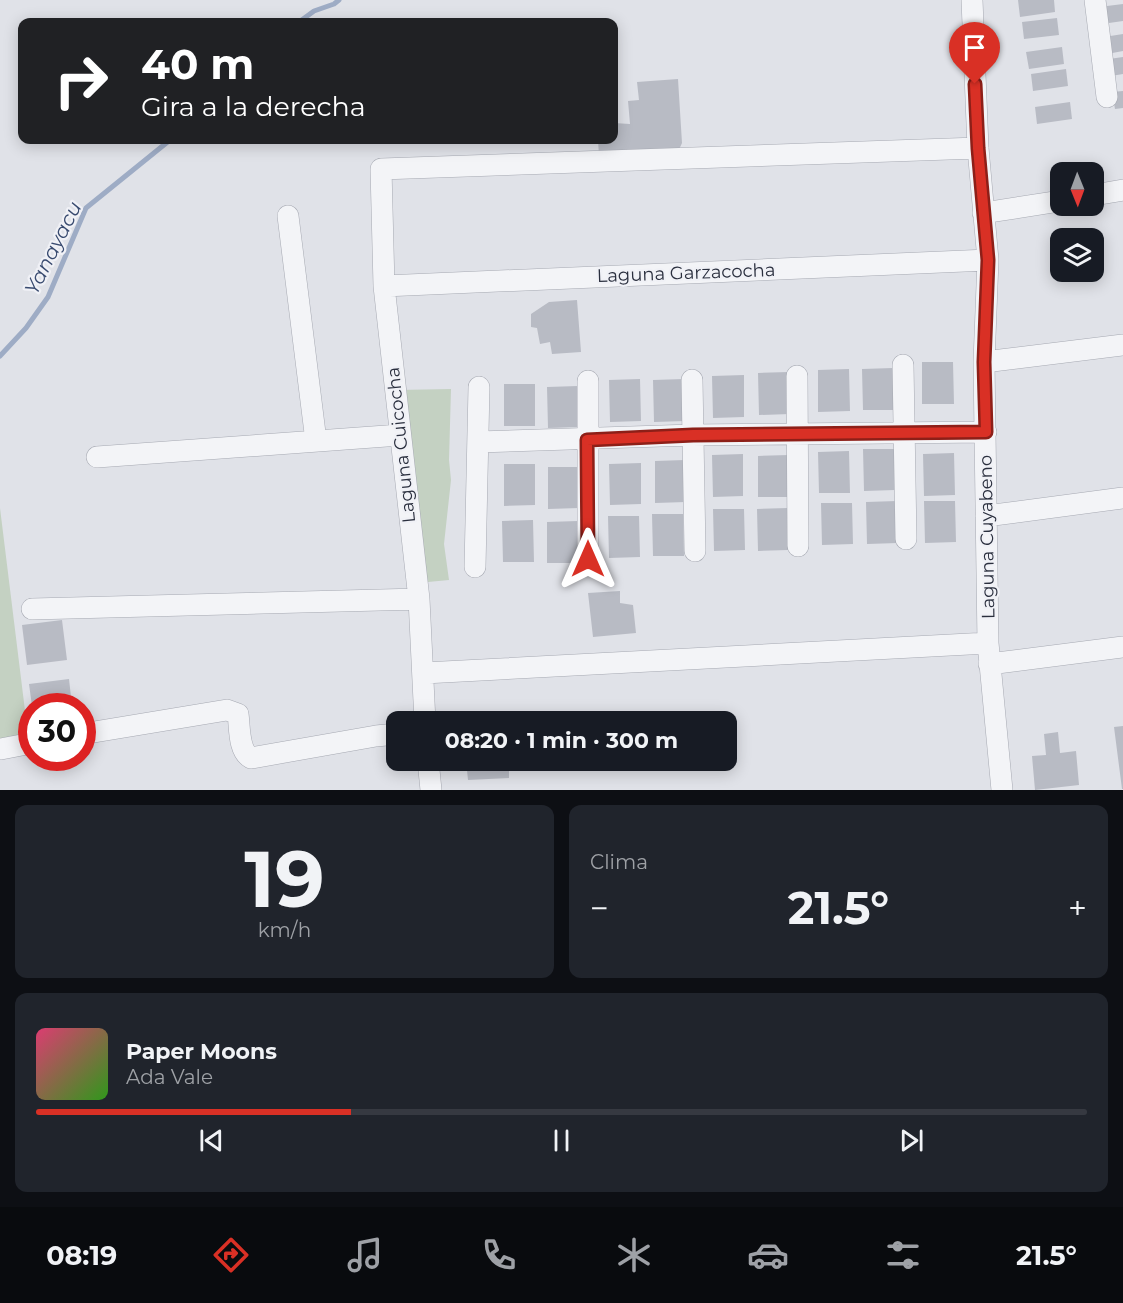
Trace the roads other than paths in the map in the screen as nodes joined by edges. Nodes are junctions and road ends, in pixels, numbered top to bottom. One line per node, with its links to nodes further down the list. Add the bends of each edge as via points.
1 (972, 0): 4 (street, Laguna Cuyabeno)
2 (1095, 0): 3 (street)
3 (1107, 97)
4 (978, 148): 8 (street, Laguna Cuyabeno); 11 (street, Laguna Cuicocha, via 381,169)
5 (1123, 190): 6 (street)
6 (1104, 193)
7 (1050, 203): 8 (street)
8 (983, 213): 10 (street, Laguna Cuyabeno)
9 (288, 216): 25 (street)
10 (988, 260): 11 (street, Laguna Garzacocha); 13 (street, Laguna Cuyabeno)
11 (384, 286): 21 (street, Laguna Cuicocha)
12 (1123, 345): 13 (street)
13 (984, 362): 20 (street, Laguna Cuyabeno)
14 (903, 365): 19 (street)
15 (797, 376): 23 (street)
16 (692, 380): 22 (street)
17 (588, 381): 24 (street)
18 (479, 387): 26 (street)
19 (903, 432): 20 (street); 23 (street); 30 (street)
20 (986, 432): 29 (street, Laguna Cuyabeno)
21 (400, 435): 25 (street); 35 (street, Laguna Cuicocha)
22 (693, 435): 23 (street); 24 (street); 32 (street)
23 (797, 435): 31 (street)
24 (587, 440): 26 (street); 33 (street)
25 (316, 441): 27 (street)
26 (478, 442): 34 (street)
27 (97, 457)
28 (1123, 498): 29 (street)
29 (986, 516): 37 (street, Laguna Cuyabeno)
30 (906, 539)
31 (798, 546)
32 (694, 551)
33 (588, 559)
34 (476, 567)
35 (419, 599): 36 (street); 40 (street, Laguna Cuicocha)
36 (32, 609)
37 (988, 643): 39 (street, Laguna Cuyabeno); 40 (street, Laguna Cuyabeno)
38 (1123, 647): 39 (street)
39 (989, 664): 48 (street, Laguna Cuyabeno)
40 (424, 674): 41 (street, Laguna Cuicocha)
41 (425, 711)
42 (96, 732): 43 (street, via 231,711 238,714 243,749 251,758)
43 (386, 735)
44 (18, 746): 45 (street)
45 (1, 749)
46 (430, 771): 47 (street)
47 (431, 790)
48 (1002, 790)

